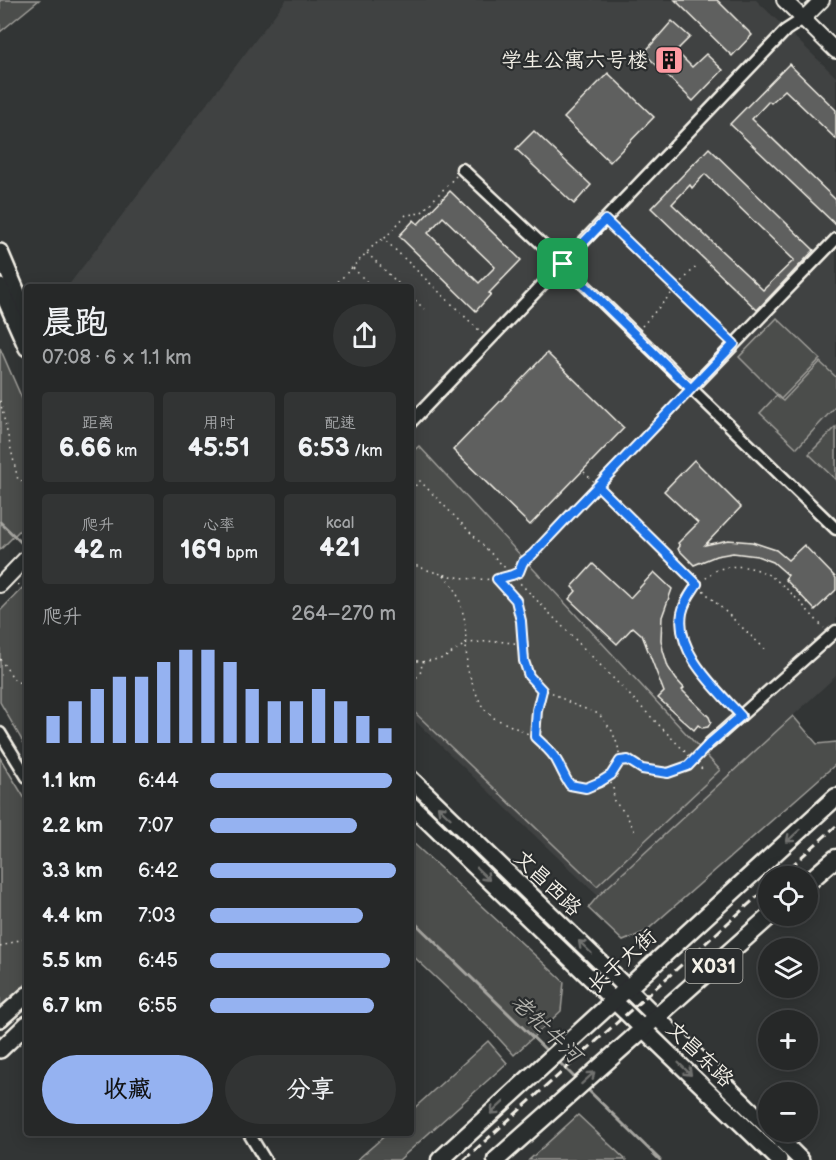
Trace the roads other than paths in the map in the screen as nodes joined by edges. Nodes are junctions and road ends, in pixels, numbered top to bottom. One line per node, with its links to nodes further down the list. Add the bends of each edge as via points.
1 (784, 0): 3 (street)
2 (822, 0): 3 (street)
3 (803, 19): 4 (street); 8 (street, via 786,30)
4 (836, 51)
5 (462, 169): 8 (street)
6 (836, 239): 12 (street)
7 (0, 252): 10 (main road)
8 (563, 264): 12 (street); 13 (street)
9 (0, 287): 11 (main road)
10 (24, 309)
11 (24, 341)
12 (691, 389): 14 (street)
13 (414, 419)
14 (836, 529)
15 (24, 560): 16 (street)
16 (0, 585)
17 (833, 633): 19 (street)
18 (0, 733): 20 (street)
19 (710, 743)
20 (24, 772)
21 (414, 782): 27 (main road, 文昌西路, one-way to 21)
22 (836, 796): 27 (main road, 长于大街 / X031, one-way to 27)
23 (414, 808): 29 (main road, 文昌西路, one-way to 29)
24 (836, 858): 25 (main road)
25 (818, 874)
26 (759, 926): 30 (main road, X031)
27 (627, 988): 29 (main road, 长于大街 / X031); 30 (main road, 文昌西路)
28 (24, 998): 31 (main road)
29 (613, 1000): 33 (main road, 文昌西路); 39 (main road, 长于大街 / X031, one-way to 39)
30 (656, 1017): 33 (main road, X031); 35 (main road, 文昌东路)
31 (0, 1019)
32 (24, 1027): 34 (main road)
33 (643, 1029): 40 (main road, X031, one-way to 33); 41 (main road, 文昌东路, one-way to 41)
34 (0, 1050)
35 (758, 1117)
36 (250, 1136): 38 (street)
37 (783, 1142): 42 (main road)
38 (265, 1160)
39 (440, 1160)
40 (496, 1160)
41 (779, 1160)
42 (801, 1160)

